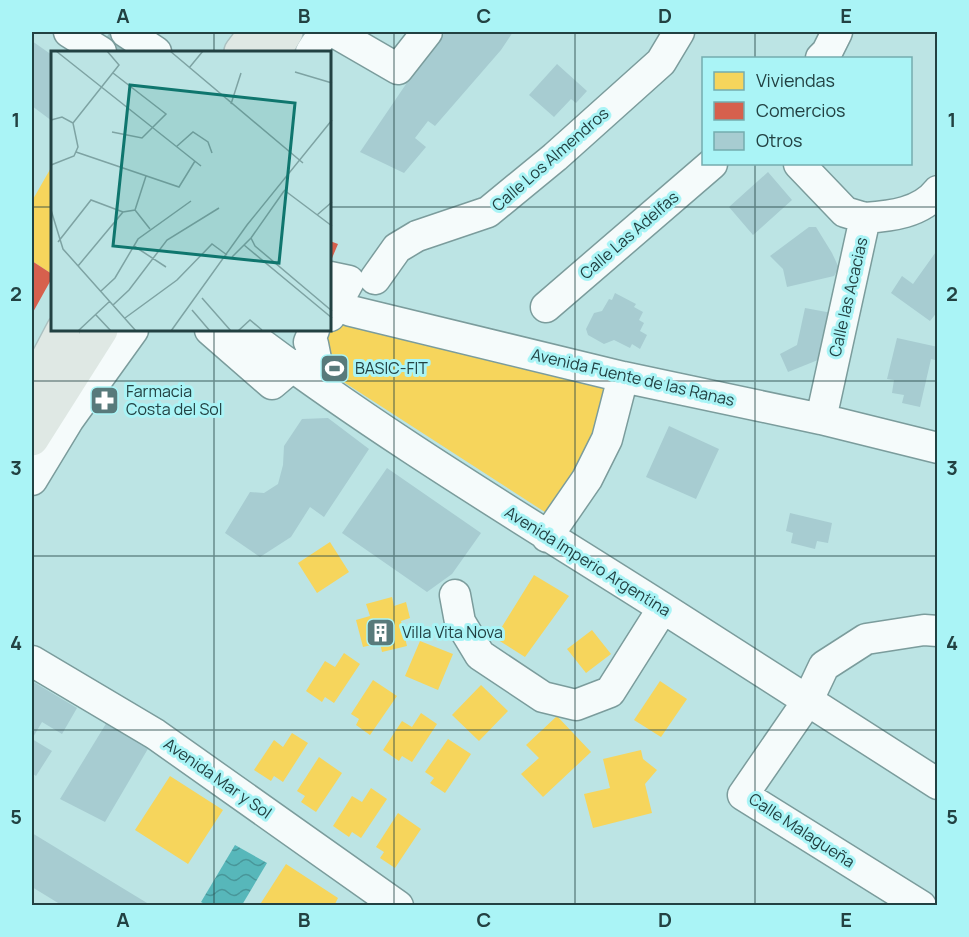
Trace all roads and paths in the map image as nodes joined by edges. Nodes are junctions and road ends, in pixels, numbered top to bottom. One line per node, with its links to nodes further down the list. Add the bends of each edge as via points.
1 (69, 32): 9 (street)
2 (256, 32): 11 (main road)
3 (286, 32): 12 (main road)
4 (324, 32): 13 (street)
5 (334, 32): 6 (street, via 398,69)
6 (427, 32)
7 (679, 32): 20 (street, Calle Los Almendros, via 661,62 496,206 417,236 397,248)
8 (837, 32): 14 (street)
9 (110, 38): 10 (street)
10 (153, 51)
11 (242, 51)
12 (275, 51)
13 (312, 51)
14 (822, 57)
15 (711, 165): 21 (street, Calle Las Adelfas)
16 (800, 165): 18 (street, via 845,212)
17 (935, 199): 18 (street, Calle las Acacias, via 896,216)
18 (865, 218): 34 (street, Calle las Acacias)
19 (332, 277): 22 (street, via 349,281)
20 (375, 279)
21 (546, 307)
22 (332, 308): 31 (street, Avenida Fuente de las Ranas)
23 (62, 332): 33 (main road)
24 (80, 332): 32 (street, via 70,354)
25 (100, 332): 32 (main road)
26 (132, 332): 37 (street, via 69,419)
27 (212, 332): 30 (street, via 272,384)
28 (246, 332): 30 (street, Avenida Imperio Argentina)
29 (313, 332): 30 (street, via 309,342 316,358)
30 (292, 367): 38 (street, Avenida Imperio Argentina)
31 (623, 376): 34 (street, Avenida Fuente de las Ranas); 38 (street, via 607,439 587,479)
32 (64, 388): 35 (main road)
33 (32, 390)
34 (821, 419): 36 (street, Avenida Fuente de las Ranas)
35 (32, 439)
36 (938, 448)
37 (32, 480)
38 (548, 537): 40 (street, Avenida Imperio Argentina)
39 (455, 595): 40 (street, via 460,622 480,655 543,697 576,705 610,692)
40 (663, 608): 43 (street, Avenida Imperio Argentina)
41 (938, 631): 43 (street, via 866,639 824,666)
42 (32, 661): 45 (street, Avenida Mar y Sol, via 155,734)
43 (807, 702): 44 (street, Avenida Imperio Argentina); 46 (street, Calle Malagueña, via 743,795)
44 (938, 784)
45 (381, 900)
46 (921, 906)

